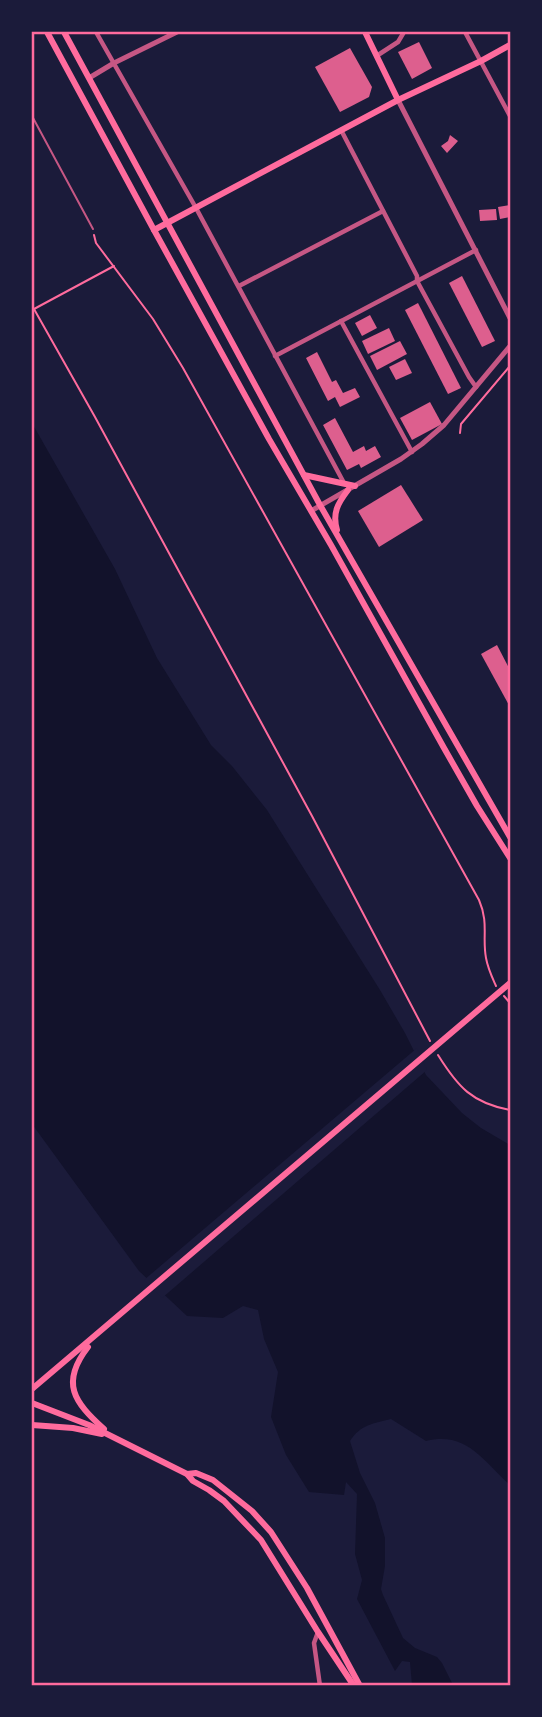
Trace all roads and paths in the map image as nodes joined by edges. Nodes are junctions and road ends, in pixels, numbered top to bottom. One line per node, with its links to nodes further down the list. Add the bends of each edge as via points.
1 (47, 32): 21 (main road)
2 (64, 32): 12 (main road)
3 (96, 32): 11 (street)
4 (177, 32): 11 (street)
5 (365, 32): 9 (main road)
6 (404, 32): 9 (street, via 398,42)
7 (465, 32): 10 (street)
8 (510, 45): 10 (main road)
9 (377, 55): 13 (main road)
10 (481, 61): 13 (main road); 15 (street)
11 (114, 63): 12 (street); 17 (street)
12 (89, 78): 19 (main road)
13 (398, 100): 16 (main road); 22 (street)
14 (32, 116): 20 (lane)
15 (510, 116)
16 (341, 130): 17 (main road); 18 (street)
17 (196, 208): 19 (main road); 25 (street)
18 (383, 211): 24 (street); 25 (street)
19 (167, 223): 21 (main road); 34 (main road)
20 (93, 229): 23 (path, via 96,243)
21 (154, 230): 38 (main road)
22 (476, 250): 24 (street); 26 (street)
23 (114, 265): 43 (path, via 183,368 479,900 486,926 485,955); 46 (path, via 34,309)
24 (417, 281): 27 (street); 31 (street)
25 (239, 286): 29 (street)
26 (510, 318)
27 (341, 321): 29 (street); 33 (street)
28 (510, 346): 31 (street)
29 (275, 356): 36 (street)
30 (510, 366): 32 (path, via 461,425)
31 (476, 387): 33 (street, via 444,425)
32 (460, 433)
33 (412, 452): 35 (street)
34 (304, 475): 36 (main road, via 335,480); 37 (main road)
35 (355, 486): 36 (main road)
36 (347, 487): 37 (street); 39 (main road, via 334,521)
37 (320, 505): 38 (street); 39 (main road)
38 (311, 511): 41 (main road)
39 (339, 538): 40 (main road)
40 (510, 837)
41 (510, 858)
42 (510, 984): 49 (main road)
43 (497, 987)
44 (502, 994): 45 (path)
45 (510, 1003)
46 (431, 1042)
47 (438, 1053): 48 (path, via 463,1090 483,1103)
48 (510, 1110)
49 (95, 1337): 50 (main road); 53 (main road, via 73,1374 74,1395)
50 (32, 1389)
51 (32, 1403): 53 (main road)
52 (32, 1425): 53 (main road)
53 (111, 1436): 54 (main road)
54 (187, 1474): 55 (main road, via 224,1501 261,1540); 58 (main road, via 213,1480 271,1532)
55 (318, 1632): 56 (street, via 314,1643); 57 (main road)
56 (320, 1685)
57 (354, 1685)
58 (360, 1685)

